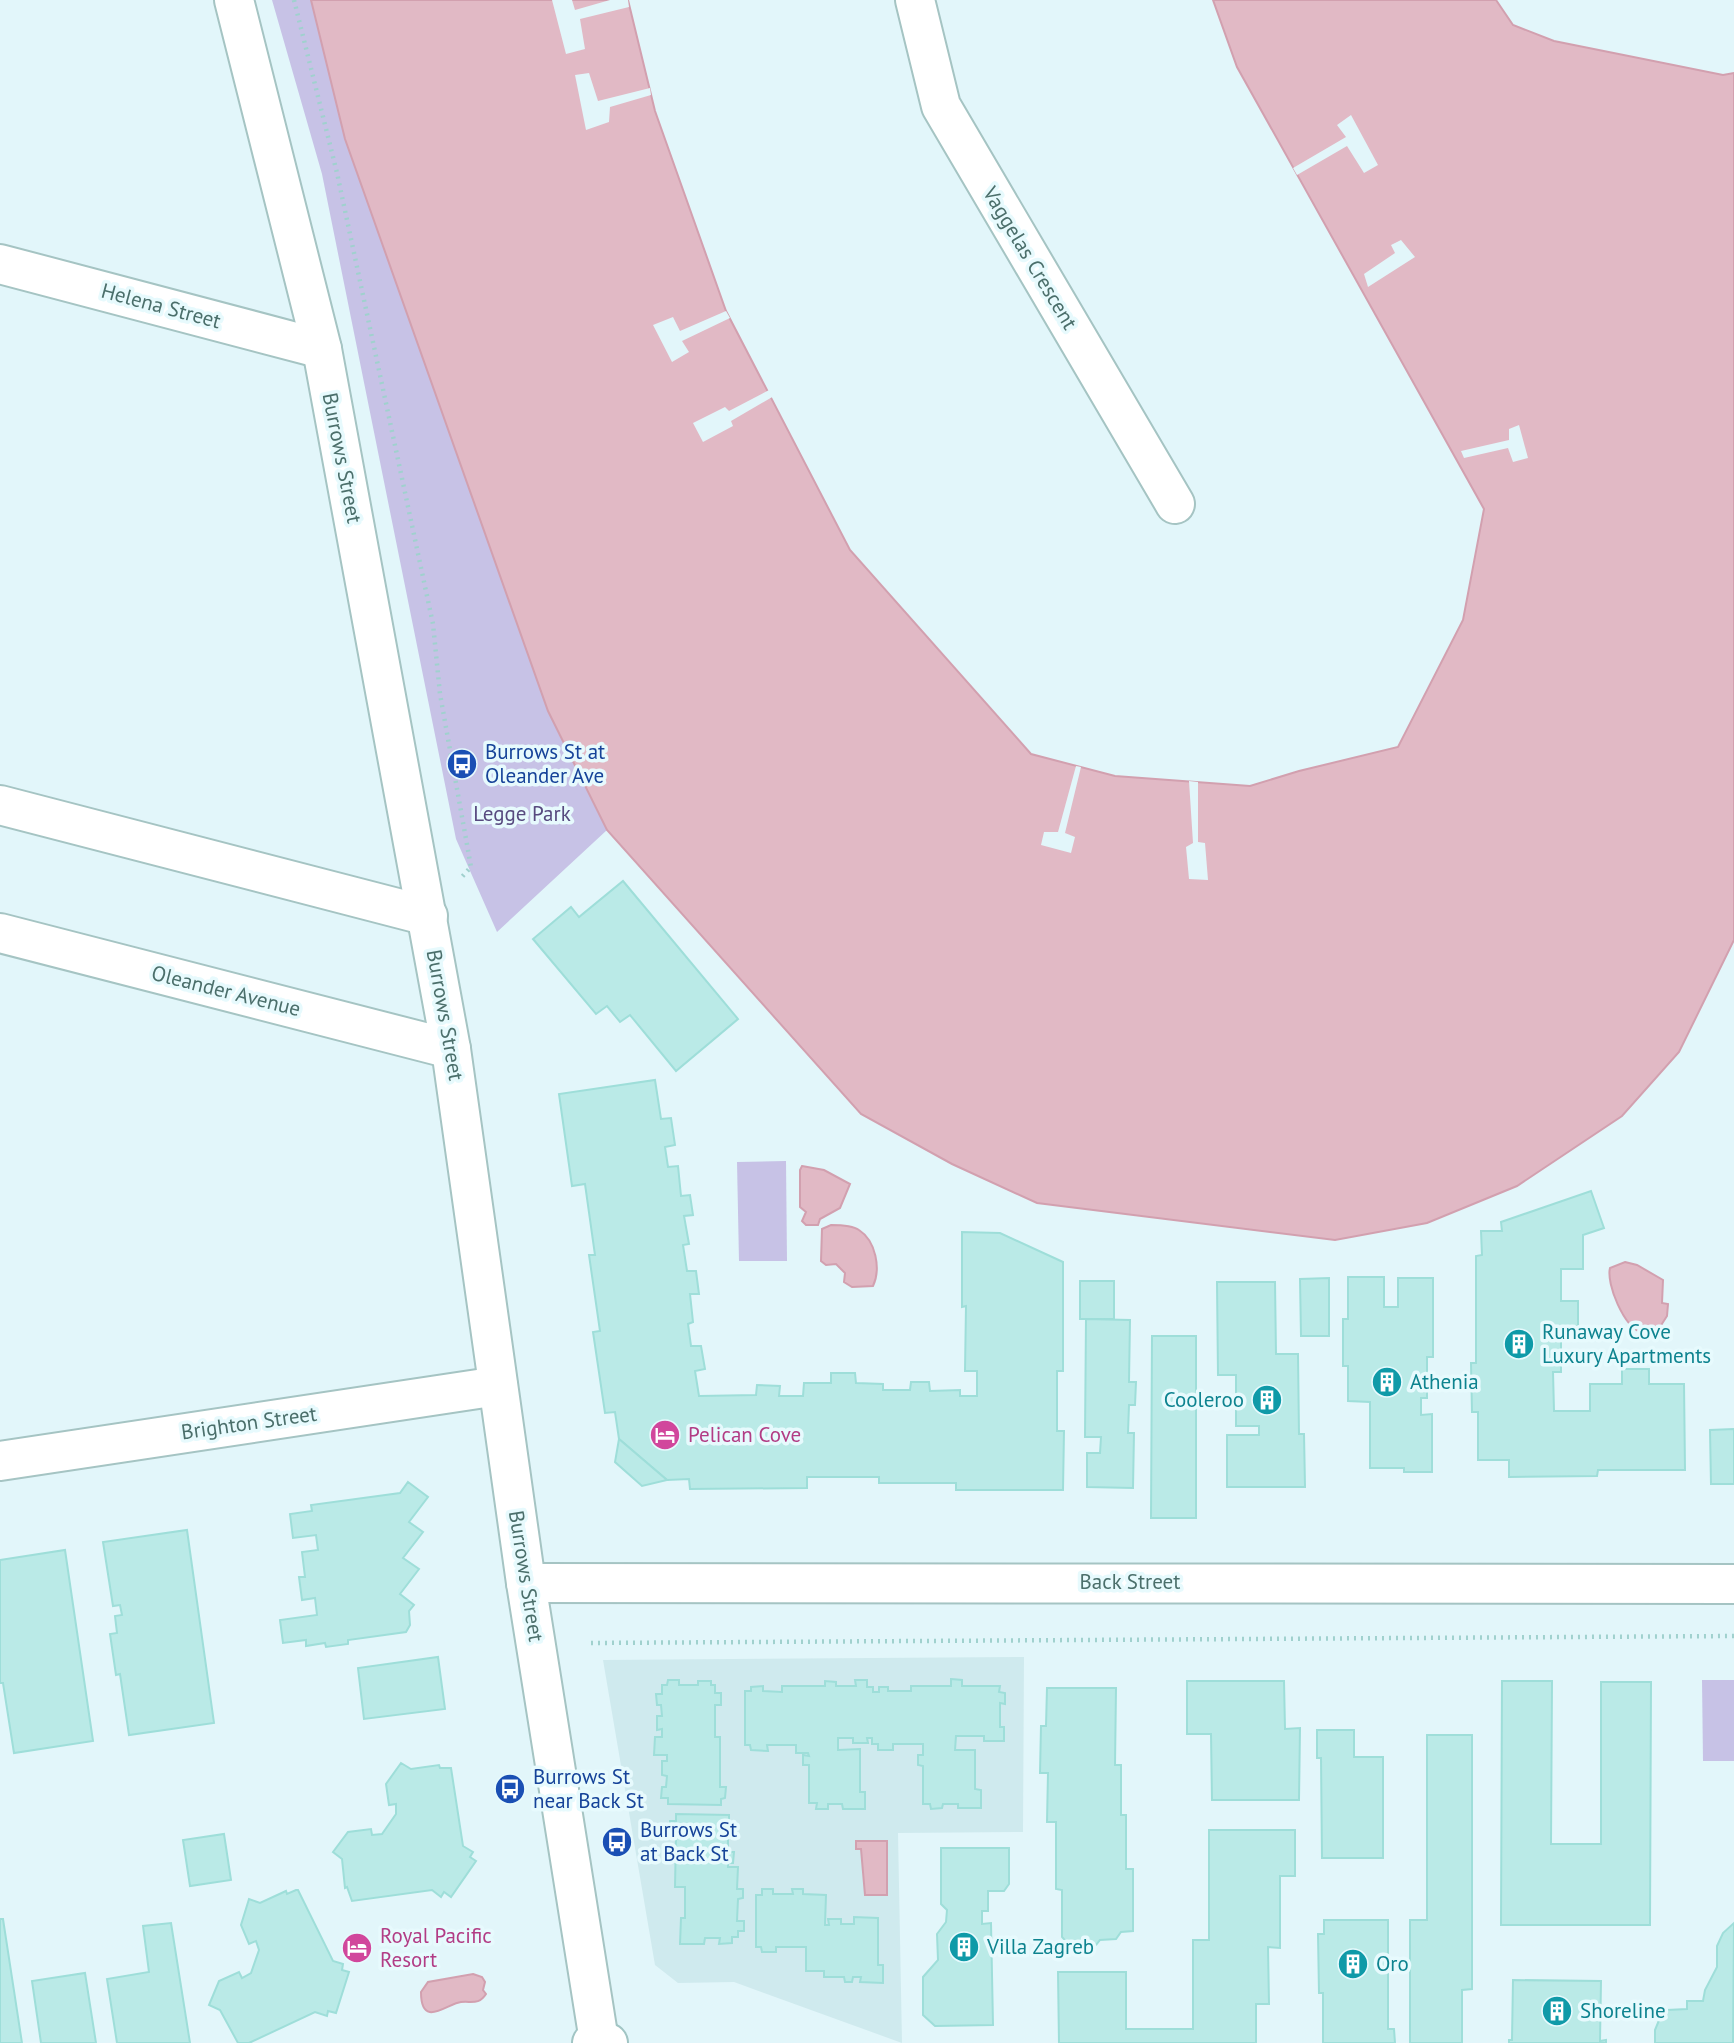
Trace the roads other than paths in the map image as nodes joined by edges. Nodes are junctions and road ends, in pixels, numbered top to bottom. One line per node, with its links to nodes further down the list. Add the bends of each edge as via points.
1 (234, 0): 4 (street, Burrows Street)
2 (915, 0): 5 (street, Vaggelas Crescent, via 941,106)
3 (0, 264): 4 (street, Helena Street)
4 (322, 349): 7 (street, Burrows Street)
5 (1175, 503)
6 (0, 805): 7 (street)
7 (428, 916): 9 (street, Burrows Street)
8 (0, 933): 9 (street, Oleander Avenue)
9 (451, 1049): 10 (street, Burrows Street)
10 (498, 1386): 11 (street, Brighton Street); 12 (street, Burrows Street)
11 (0, 1461)
12 (526, 1583): 13 (street, Back Street); 14 (street, Burrows Street)
13 (1734, 1584)
14 (600, 2042)

